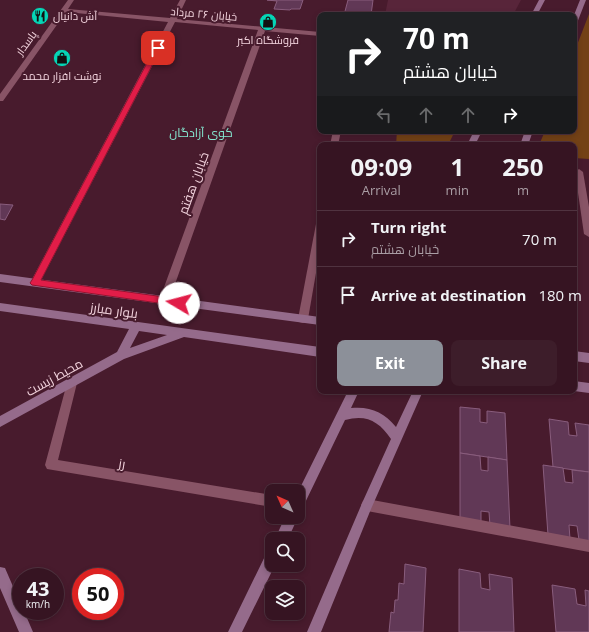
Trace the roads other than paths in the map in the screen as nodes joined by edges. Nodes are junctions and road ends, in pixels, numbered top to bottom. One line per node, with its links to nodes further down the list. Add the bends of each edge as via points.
1 (71, 0): 5 (street, پاسدار)
2 (183, 0): 8 (street)
3 (542, 0): 6 (main road)
4 (583, 0): 7 (main road)
5 (63, 10): 8 (street, خیابان ۲۶ مرداد); 11 (street, پاسدار)
6 (536, 12)
7 (577, 15)
8 (173, 21): 9 (street, خیابان ۲۶ مرداد); 18 (street)
9 (262, 29): 10 (street, خیابان ۲۶ مرداد); 19 (street, خیابان هفتم)
10 (317, 34)
11 (0, 99)
12 (577, 171): 13 (street)
13 (589, 173)
14 (577, 176): 15 (street)
15 (589, 234)
16 (317, 241): 21 (street)
17 (0, 278): 18 (main road, بلوار مبارز)
18 (35, 283): 19 (main road, بلوار مبارز)
19 (164, 300): 21 (main road, بلوار مبارز)
20 (0, 307): 23 (main road, بلوار مبارز)
21 (303, 319): 22 (main road, بلوار مبارز)
22 (317, 321)
23 (136, 327): 24 (main road, بلوار مبارز); 26 (main road)
24 (184, 333): 25 (main road, بلوار مبارز); 26 (main road, محیط زیست)
25 (317, 352)
26 (120, 355): 29 (main road, محیط زیست)
27 (577, 356): 28 (main road)
28 (589, 358)
29 (72, 383): 35 (main road, محیط زیست); 38 (street, رز, via 52,466)
30 (577, 386): 31 (main road)
31 (589, 388)
32 (353, 394): 34 (main road)
33 (417, 394): 36 (main road)
34 (342, 416): 36 (main road, via 361,411 371,413 382,418 390,426); 37 (main road)
35 (0, 422)
36 (396, 438): 39 (main road)
37 (305, 490)
38 (265, 500)
39 (367, 505): 40 (street); 45 (main road)
40 (589, 546)
41 (265, 571): 44 (main road)
42 (0, 573): 43 (main road)
43 (26, 632)
44 (235, 632)
45 (314, 632)

